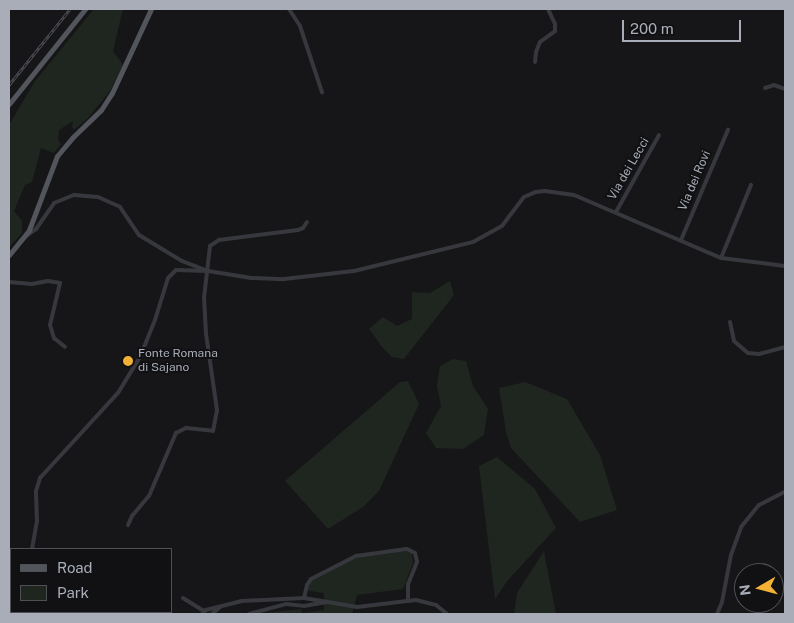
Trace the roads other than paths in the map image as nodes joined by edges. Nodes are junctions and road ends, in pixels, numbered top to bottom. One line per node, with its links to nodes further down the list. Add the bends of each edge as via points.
1 (85, 9): 9 (main road)
2 (151, 9): 15 (main road, via 102,110 57,156)
3 (289, 9): 8 (street, via 300,26)
4 (548, 9): 5 (street, via 555,32 540,42)
5 (536, 62)
6 (764, 88): 7 (street, via 774,85)
7 (785, 89)
8 (322, 92)
9 (9, 104)
10 (728, 130): 16 (street, Via dei Rovi)
11 (659, 135): 13 (street, Via dei Lecci)
12 (752, 186): 18 (street)
13 (616, 212): 16 (street); 20 (street, via 574,195 536,192 524,197 502,226 473,242 429,254 354,271 284,279)
14 (307, 222): 20 (street, via 298,230 214,243 208,252)
15 (24, 237): 17 (main road); 20 (street, via 36,229 46,212 59,200 74,195 98,196 120,207 139,235 182,261)
16 (681, 240): 18 (street)
17 (9, 255)
18 (720, 258): 19 (street)
19 (785, 266)
20 (208, 271): 26 (street, via 204,298 216,410 213,431 186,428 176,433 149,496); 27 (street, via 172,272 136,365 108,406 40,478)
21 (9, 282): 23 (street, via 60,283 50,325 54,338)
22 (730, 322): 24 (street, via 734,341 748,353 759,354)
23 (65, 347)
24 (785, 347)
25 (785, 492): 37 (street, via 759,505 741,527)
26 (128, 525)
27 (32, 548)
28 (183, 598): 33 (street)
29 (304, 598): 30 (street, via 312,579 356,556 407,549 415,553 417,562 408,584); 31 (street); 32 (street, via 240,601)
30 (408, 601): 31 (street, via 357,607); 36 (street, via 436,605)
31 (328, 602): 35 (street, via 304,606 286,604)
32 (222, 606): 33 (street); 34 (street)
33 (203, 612)
34 (212, 614)
35 (249, 614)
36 (447, 614)
37 (717, 614)

